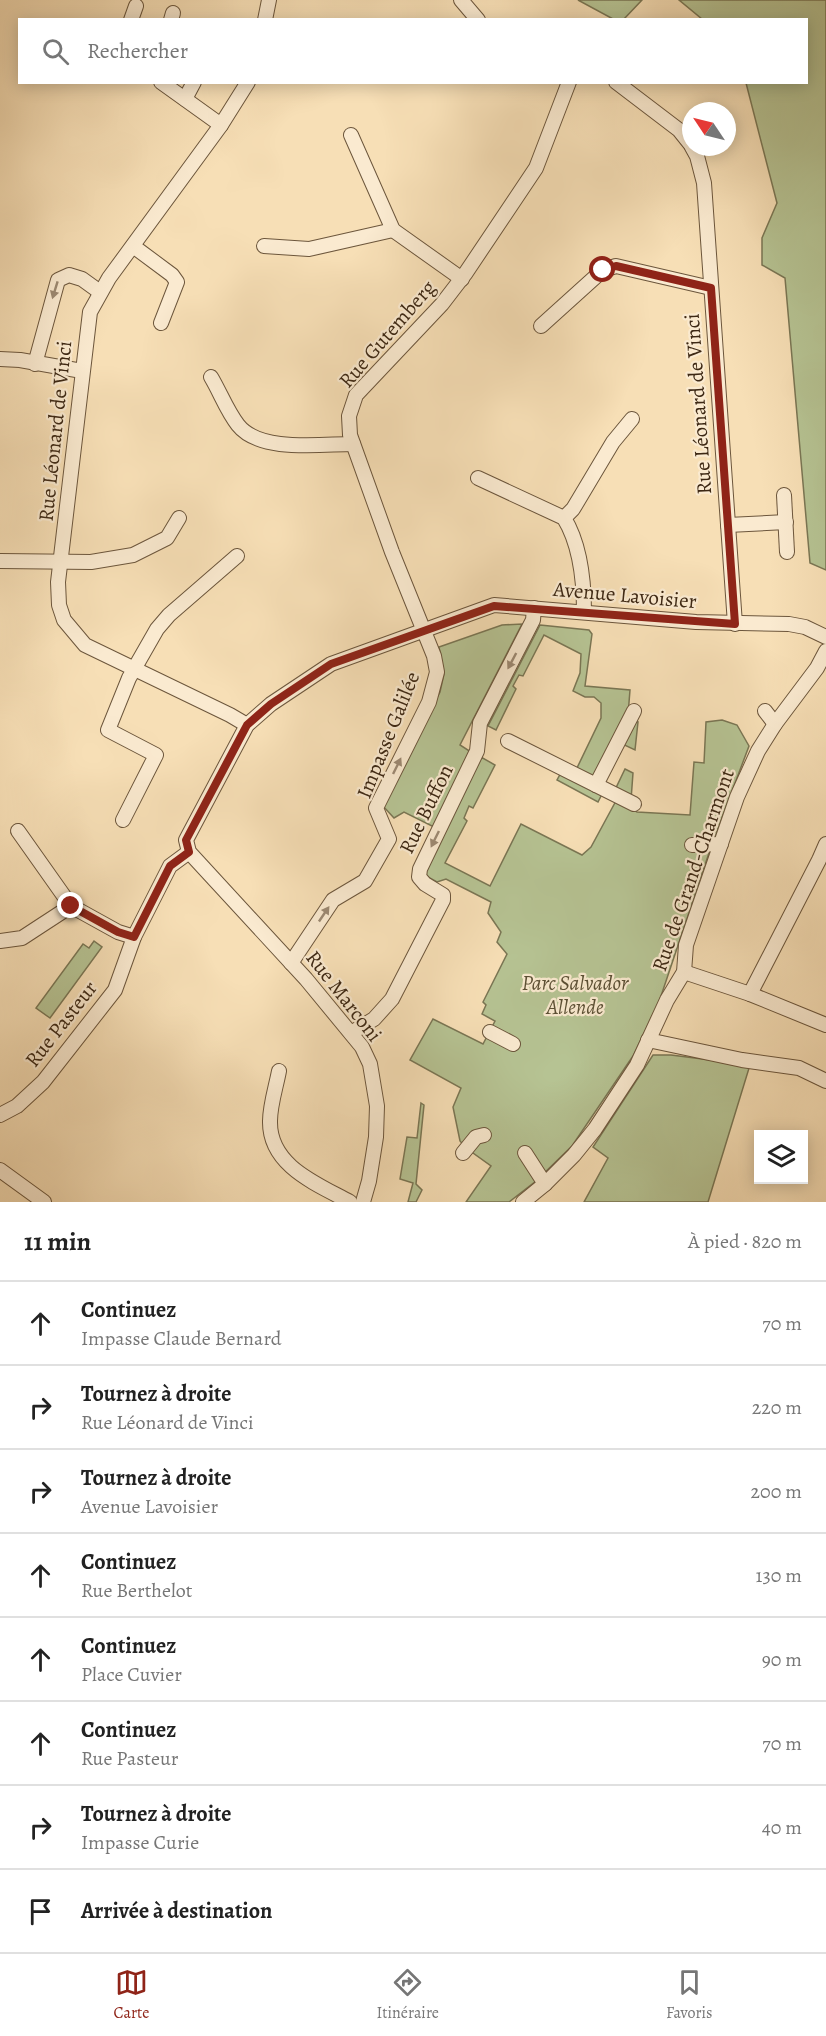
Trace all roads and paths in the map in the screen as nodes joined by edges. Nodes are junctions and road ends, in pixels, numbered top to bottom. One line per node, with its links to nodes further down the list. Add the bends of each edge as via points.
1 (269, 0): 5 (street)
2 (461, 0): 6 (street)
3 (136, 6): 4 (street)
4 (132, 18)
5 (266, 18)
6 (476, 18)
7 (164, 84): 12 (street)
8 (193, 84): 12 (street)
9 (247, 84): 13 (street, Rue Léonard de Vinci)
10 (568, 84): 20 (street, Rue Gutemberg, via 536,168)
11 (619, 84): 14 (street, Rue Léonard de Vinci)
12 (185, 99): 13 (street)
13 (221, 125): 18 (street, Rue Léonard de Vinci)
14 (682, 134)
15 (351, 135): 17 (street)
16 (697, 156): 21 (street, Rue Léonard de Vinci, via 704,183)
17 (393, 230): 19 (street, via 309,249); 20 (street)
18 (133, 246): 22 (street, Rue Léonard de Vinci); 23 (street, via 177,282)
19 (264, 246)
20 (462, 279): 30 (street, Rue Gutemberg, via 427,322 356,395 349,416)
21 (711, 288): 24 (street, via 616,266 603,270); 36 (street, Rue Léonard de Vinci)
22 (100, 291): 26 (street, one-way to 26, via 69,275 58,280); 27 (street, Rue Léonard de Vinci, via 90,312)
23 (161, 323)
24 (541, 326)
25 (0, 359): 26 (street)
26 (35, 364): 27 (street)
27 (82, 372): 40 (street, Rue Léonard de Vinci)
28 (211, 377): 30 (street, via 239,427 257,438 279,445)
29 (632, 419): 34 (street)
30 (353, 444): 44 (street, Rue Gutemberg)
31 (478, 478): 34 (street)
32 (784, 495): 35 (street)
33 (179, 518): 40 (street, via 166,538 134,555 91,562)
34 (564, 518): 42 (street, via 576,548)
35 (786, 522): 36 (street); 37 (street)
36 (728, 525): 43 (street, Rue Léonard de Vinci)
37 (787, 552)
38 (237, 556): 47 (street, via 169,615)
39 (0, 561): 40 (street)
40 (61, 561): 47 (street, Rue Léonard de Vinci, via 59,605 64,620 85,645)
41 (534, 608): 42 (street, Avenue Lavoisier); 44 (street, Avenue Lavoisier, via 494,606); 71 (street, Rue Buffon, one-way to 71, via 533,620 480,723 477,752 420,869 419,877 443,895 443,900 401,986 374,1019)
42 (584, 612): 43 (street, Avenue Lavoisier)
43 (735, 624): 45 (street, Avenue Lavoisier, via 789,624)
44 (423, 630): 52 (street, Avenue Lavoisier, via 331,664); 66 (street, Impasse Galilée, one-way to 44, via 333,900 365,881 389,839 376,808 429,702 436,672)
45 (826, 638): 46 (street)
46 (826, 650): 51 (street, Rue de Grand-Charmont)
47 (136, 669): 52 (street, Rue Léonard de Vinci); 56 (street, via 108,730 156,755)
48 (826, 674): 51 (street, Rue de Grand-Charmont)
49 (634, 711): 54 (street)
50 (765, 711): 51 (street)
51 (775, 723): 58 (street, Rue de Grand-Charmont, via 737,798)
52 (247, 725): 61 (street, via 186,840)
53 (508, 741): 54 (street)
54 (596, 785): 55 (street)
55 (634, 804)
56 (123, 820)
57 (18, 831): 63 (street)
58 (721, 844): 60 (street); 67 (street, Rue de Grand-Charmont, via 686,945)
59 (826, 844): 62 (street)
60 (692, 845)
61 (189, 852): 64 (street, Rue Pasteur, via 170,866); 66 (street, Rue Marconi)
62 (823, 862): 68 (street)
63 (71, 906): 64 (street); 65 (street, via 22,938)
64 (134, 937): 76 (street, Rue Pasteur, via 115,990 43,1082)
65 (0, 941)
66 (291, 963): 71 (street, Rue Marconi)
67 (684, 972): 68 (street); 72 (street, Rue de Grand-Charmont)
68 (750, 994): 69 (street)
69 (826, 1025)
70 (490, 1032): 73 (street)
71 (351, 1034): 84 (street, Rue Marconi, via 370,1064 377,1106 376,1137)
72 (648, 1040): 75 (street, via 799,1068); 81 (street, Rue de Grand-Charmont, via 595,1129)
73 (513, 1044)
74 (279, 1071): 83 (street, via 270,1121 273,1143 287,1164)
75 (826, 1081)
76 (0, 1115)
77 (484, 1135): 78 (street, via 476,1137)
78 (463, 1153)
79 (525, 1153): 81 (street)
80 (0, 1170): 82 (street)
81 (545, 1184): 85 (street, Rue de Grand-Charmont)
82 (44, 1202)
83 (350, 1202)
84 (363, 1202)
85 (523, 1202)

